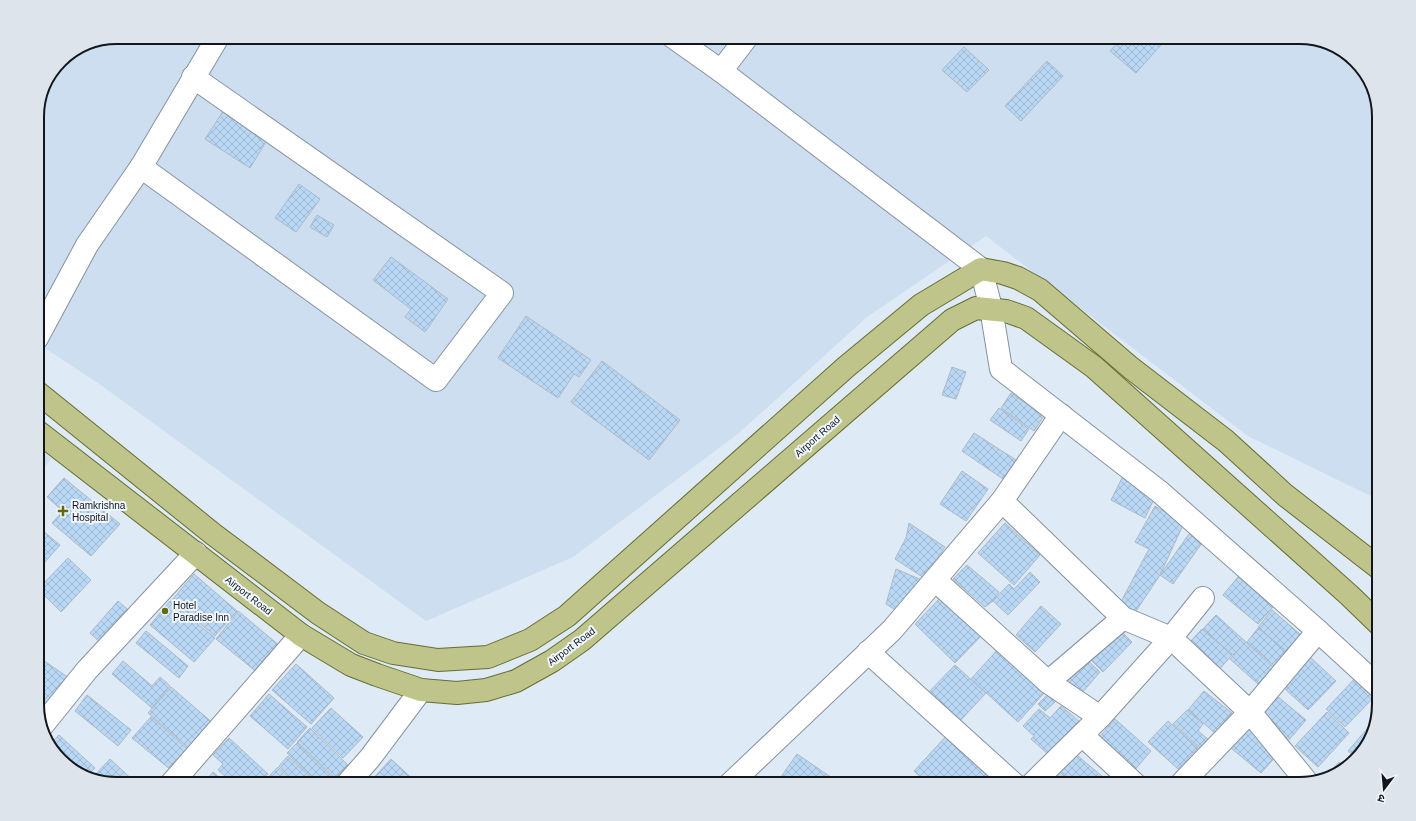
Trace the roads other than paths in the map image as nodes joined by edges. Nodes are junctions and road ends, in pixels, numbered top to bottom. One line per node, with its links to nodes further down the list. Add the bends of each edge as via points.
1 (214, 44): 5 (street)
2 (683, 44): 4 (street)
3 (742, 44): 4 (street)
4 (721, 71): 7 (street)
5 (193, 77): 6 (street); 6 (street, via 502,293 436,380)
6 (141, 167): 9 (street, via 87,245)
7 (981, 269): 8 (street); 10 (main road, via 1004,273 1040,290); 12 (main road, via 921,305 846,367 568,616 530,640 488,657 438,660 393,652 364,643 318,613 213,534)
8 (991, 308): 11 (main road, Airport Road, via 1026,318 1094,367); 13 (street, via 1001,369); 28 (main road, Airport Road, via 976,308 952,320 582,640 552,661 516,681 486,690 457,693)
9 (44, 325)
10 (1131, 368): 11 (main road); 17 (main road, via 1226,441 1285,495)
11 (1117, 387): 20 (main road, Airport Road)
12 (44, 398)
13 (1061, 414): 15 (street); 22 (street, via 1160,492)
14 (44, 436): 16 (main road, Airport Road)
15 (1002, 501): 18 (street); 21 (street)
16 (196, 552): 23 (main road, Airport Road); 31 (street, via 87,670)
17 (1372, 563)
18 (935, 580): 25 (street, via 892,630); 27 (street)
19 (1203, 598): 24 (street)
20 (1372, 616)
21 (1123, 618): 24 (street); 27 (street)
22 (1318, 630): 26 (street); 29 (street)
23 (301, 635): 28 (main road, Airport Road, via 352,665); 33 (street)
24 (1172, 638): 29 (street); 30 (street)
25 (868, 652): 35 (street); 36 (street)
26 (1372, 680)
27 (1048, 682): 30 (street)
28 (421, 690): 34 (street, via 370,758)
29 (1250, 712): 39 (street); 40 (street)
30 (1100, 717): 32 (street)
31 (46, 721)
32 (1082, 735): 37 (street); 38 (street)
33 (177, 777)
34 (352, 777)
35 (737, 777)
36 (1006, 777)
37 (1039, 777)
38 (1127, 777)
39 (1188, 777)
40 (1303, 777)

